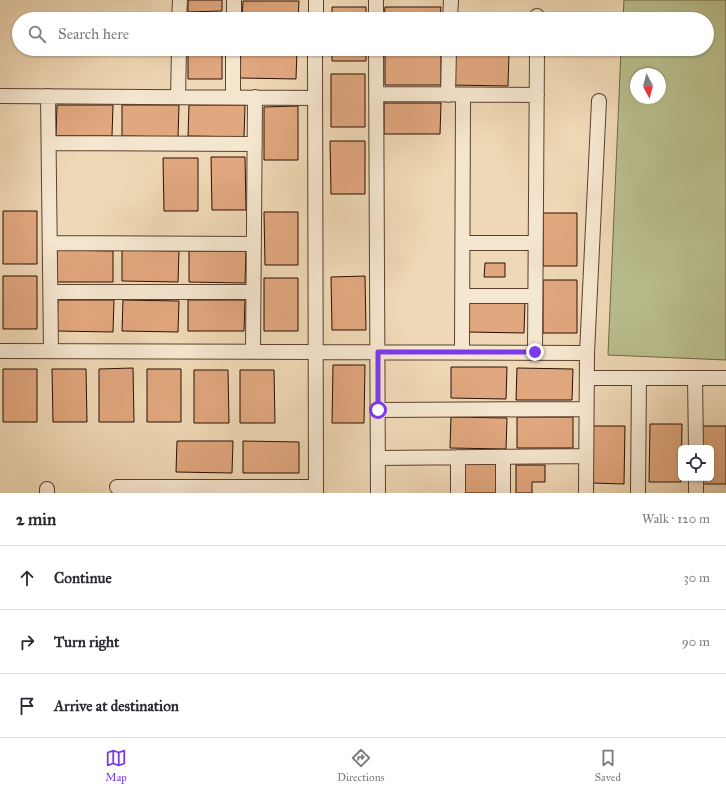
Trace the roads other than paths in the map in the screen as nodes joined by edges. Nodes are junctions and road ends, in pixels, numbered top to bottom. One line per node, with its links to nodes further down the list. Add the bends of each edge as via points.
1 (180, 0): 6 (street)
2 (234, 0): 7 (street)
3 (316, 0): 8 (street)
4 (376, 0): 9 (street)
5 (451, 0): 10 (street)
6 (179, 12)
7 (234, 12)
8 (316, 12)
9 (376, 12)
10 (450, 12)
11 (179, 56): 23 (street)
12 (233, 56): 24 (street)
13 (316, 56): 26 (street)
14 (376, 56): 17 (street)
15 (450, 56): 19 (street)
16 (537, 56): 18 (street)
17 (377, 94): 19 (street); 42 (street)
18 (537, 94): 20 (street); 32 (street)
19 (448, 95): 20 (street)
20 (463, 95): 31 (street)
21 (0, 96): 22 (street)
22 (48, 96): 23 (street); 28 (street)
23 (178, 97): 24 (street)
24 (233, 97): 25 (street)
25 (255, 97): 26 (street); 29 (street)
26 (315, 98): 41 (street)
27 (600, 101): 45 (street)
28 (49, 143): 29 (street); 30 (street)
29 (255, 144): 33 (street)
30 (50, 242): 33 (street); 34 (street)
31 (463, 243): 32 (street); 36 (street)
32 (535, 243): 37 (street)
33 (254, 244): 35 (street)
34 (51, 292): 35 (street); 39 (street)
35 (254, 292): 40 (street)
36 (463, 296): 37 (street); 43 (street)
37 (535, 296): 44 (street)
38 (0, 351): 39 (street)
39 (51, 351): 40 (street)
40 (253, 351): 41 (street)
41 (317, 351): 42 (street); 60 (street)
42 (378, 352): 43 (street); 51 (street)
43 (462, 352): 44 (street)
44 (535, 352): 45 (street)
45 (587, 353): 46 (street)
46 (586, 378): 47 (street); 50 (street)
47 (639, 378): 48 (street); 65 (street)
48 (695, 378): 49 (street); 52 (street)
49 (726, 378)
50 (586, 409): 51 (street); 53 (street)
51 (378, 410): 56 (street)
52 (696, 445)
53 (586, 456): 55 (street); 64 (street)
54 (458, 457): 55 (street); 56 (street); 62 (street)
55 (503, 457): 63 (street)
56 (378, 458): 61 (street)
57 (696, 481): 66 (street)
58 (117, 487): 59 (street)
59 (259, 490): 60 (street)
60 (316, 490)
61 (378, 493)
62 (458, 493)
63 (503, 493)
64 (586, 493)
65 (638, 493)
66 (696, 493)

